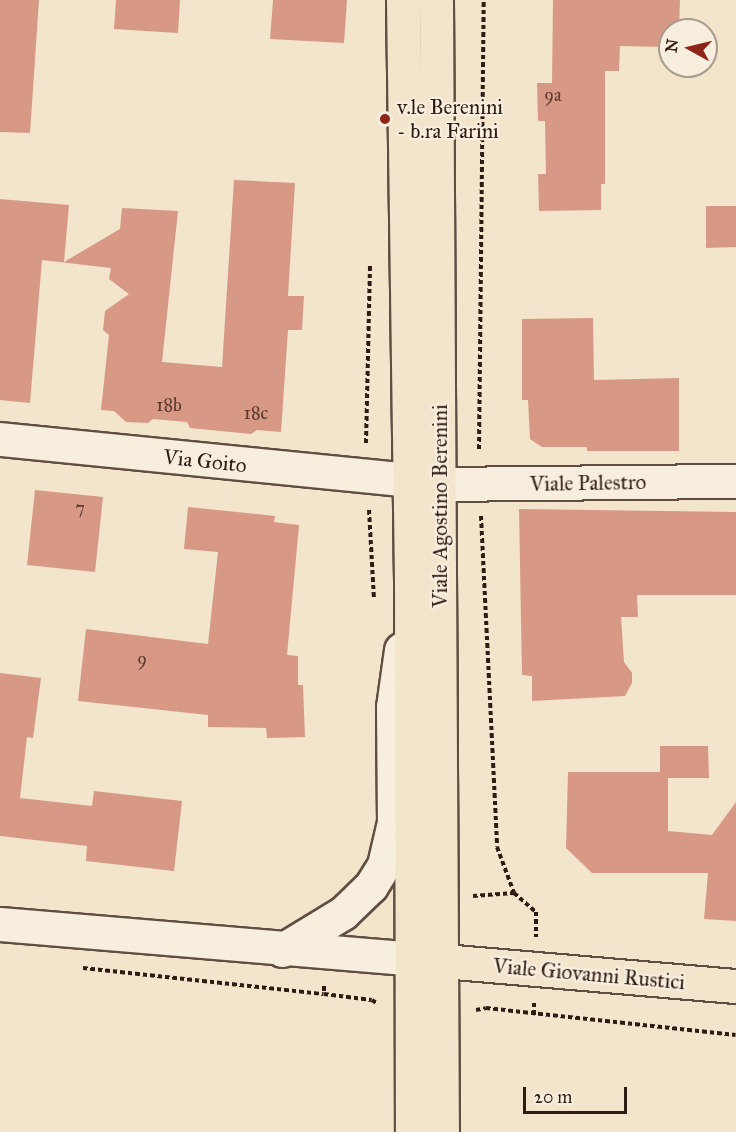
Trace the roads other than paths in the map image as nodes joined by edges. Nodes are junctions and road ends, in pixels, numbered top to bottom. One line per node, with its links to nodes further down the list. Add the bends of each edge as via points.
1 (403, 0): 5 (main road, Viale Agostino Berenini)
2 (436, 0): 5 (main road, Viale Agostino Berenini)
3 (0, 439): 5 (street, Via Goito)
4 (736, 481): 5 (street, Viale Palestro)
5 (425, 482): 6 (main road, Viale Agostino Berenini); 9 (main road, Viale Agostino Berenini)
6 (411, 581): 8 (street, via 393,707 394,822 384,865 371,886 343,913); 9 (main road, Viale Agostino Berenini)
7 (0, 924): 8 (street)
8 (282, 950): 9 (street)
9 (427, 960): 10 (main road, Viale Giovanni Rustici); 11 (main road, Viale Agostino Berenini)
10 (736, 986)
11 (426, 1011): 12 (main road); 13 (main road)
12 (412, 1132)
13 (442, 1132)

